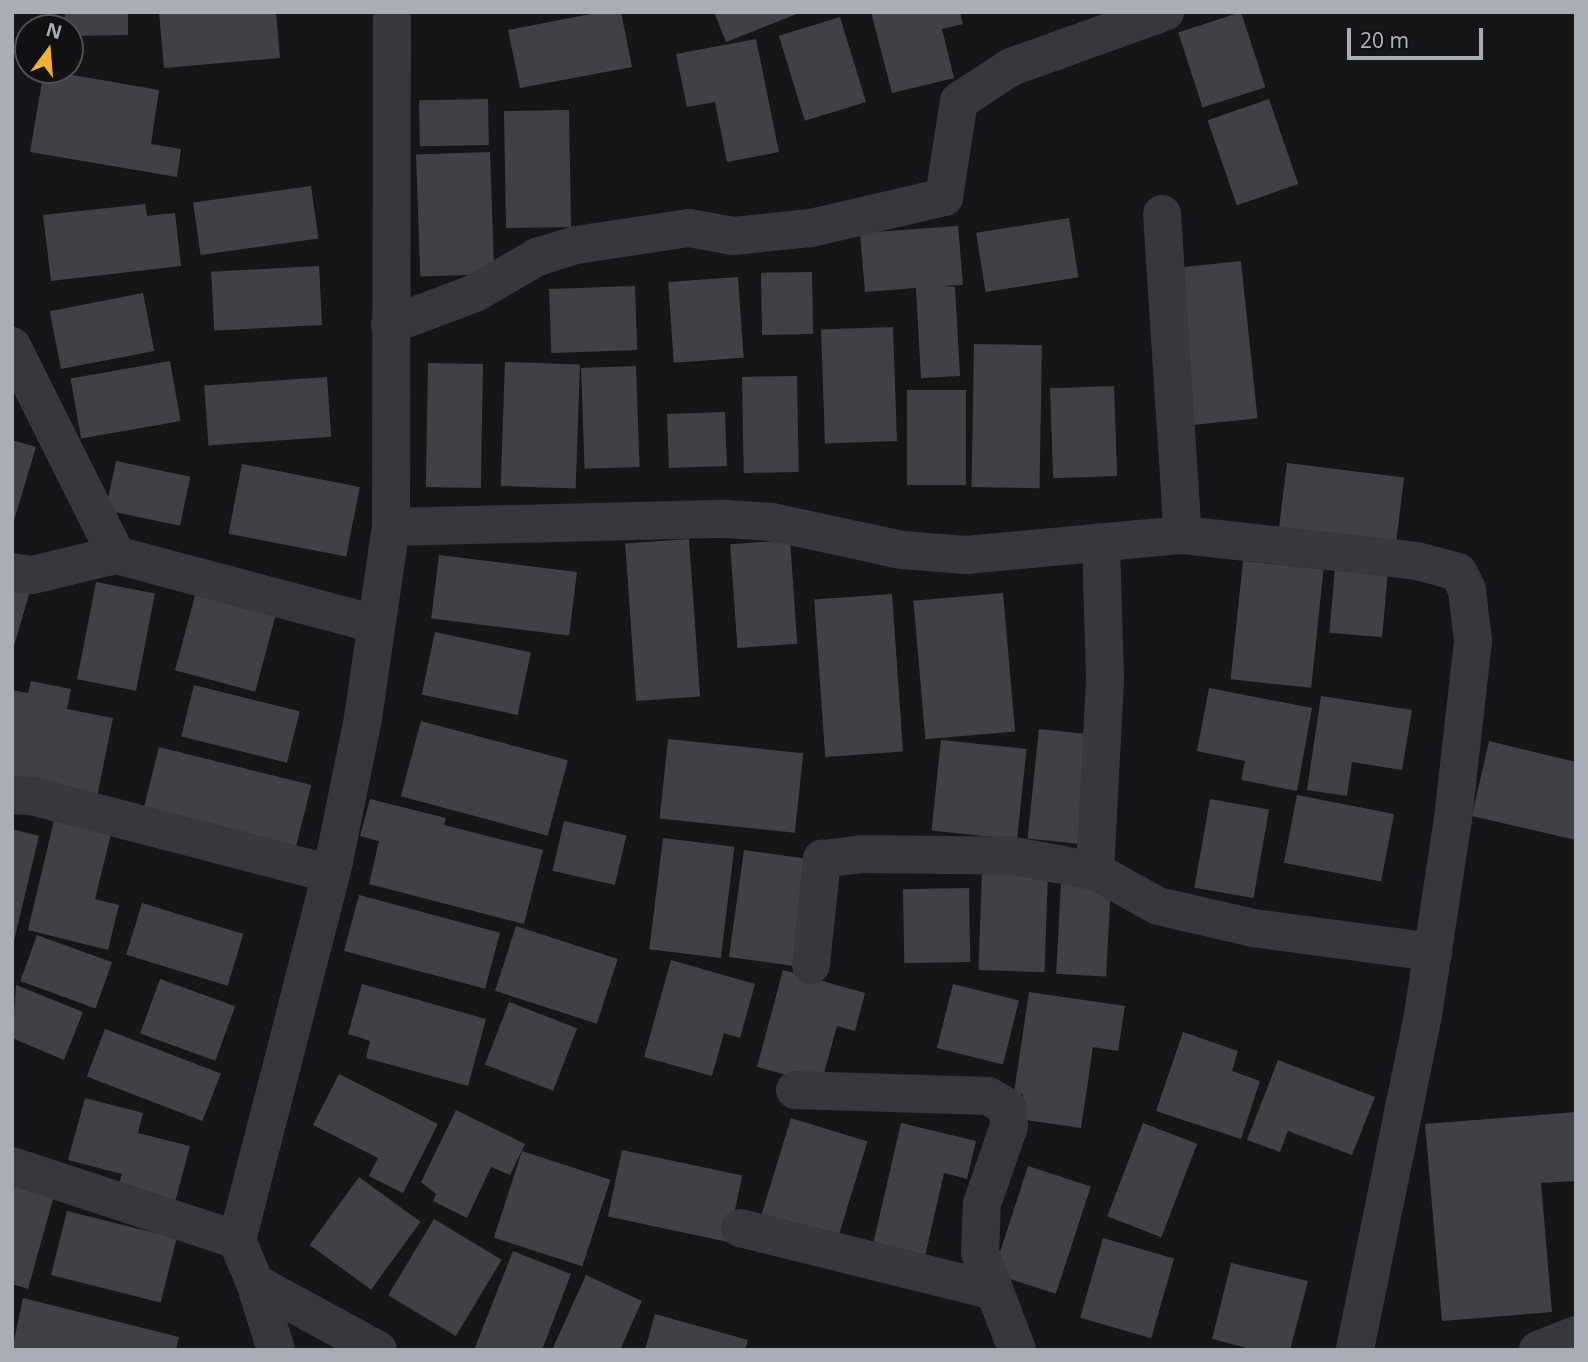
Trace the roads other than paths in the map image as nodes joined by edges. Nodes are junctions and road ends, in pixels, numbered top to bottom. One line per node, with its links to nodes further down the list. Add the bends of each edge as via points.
1 (392, 12): 4 (street)
2 (1165, 12): 4 (street, via 1011,67 959,101 944,197 811,228 733,236 689,228 576,245 537,257 475,293)
3 (1162, 214): 7 (street)
4 (390, 324): 6 (street)
5 (12, 346): 9 (street)
6 (391, 527): 8 (street, via 725,519 772,522 902,550 966,555); 11 (street)
7 (1182, 536): 8 (street); 15 (street, via 1417,561 1458,572 1467,590 1472,676)
8 (1101, 542): 13 (street, via 1105,678)
9 (116, 555): 10 (street, via 32,575); 11 (street)
10 (12, 572)
11 (375, 624): 14 (street, via 363,718)
12 (12, 795): 14 (street, via 32,796)
13 (1095, 871): 15 (street, via 1158,906 1253,928); 16 (street, via 1014,856 831,855 822,859 818,870)
14 (331, 874): 20 (street)
15 (1433, 952): 27 (street)
16 (811, 965)
17 (796, 1090): 22 (street, via 988,1096 1007,1107 1009,1126 982,1204 980,1252)
18 (12, 1166): 20 (street)
19 (740, 1228): 22 (street)
20 (237, 1240): 21 (street)
21 (255, 1283): 24 (street); 25 (street)
22 (994, 1292): 26 (street)
23 (1576, 1335): 28 (street)
24 (276, 1350)
25 (378, 1350)
26 (1017, 1350)
27 (1355, 1350)
28 (1538, 1350)

